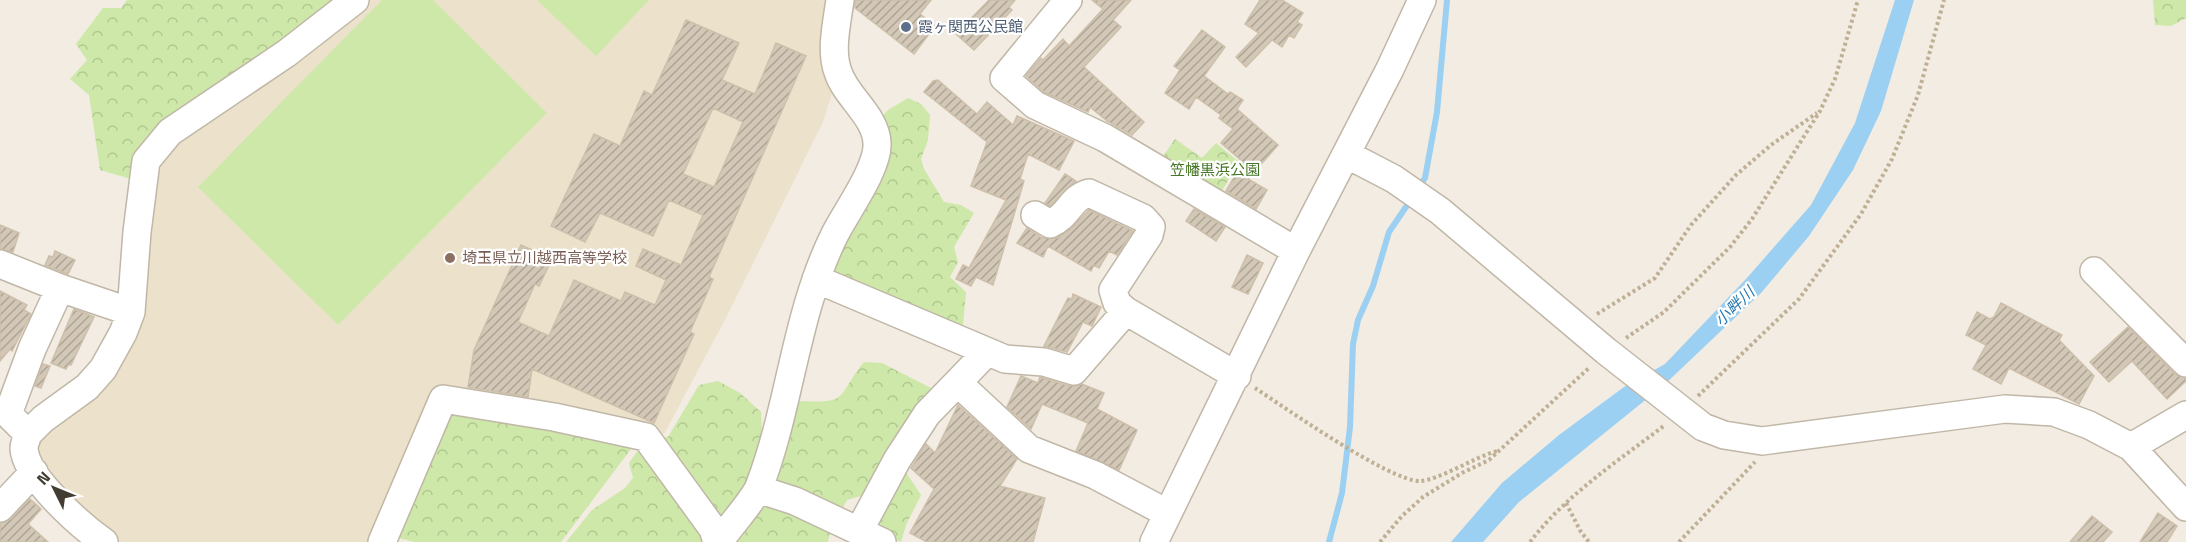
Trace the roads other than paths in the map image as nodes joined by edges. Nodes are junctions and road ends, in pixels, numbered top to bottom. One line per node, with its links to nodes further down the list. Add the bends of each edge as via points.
1 (355, 0): 13 (street, via 288,53 170,132 146,161)
2 (840, 0): 10 (street, via 837,72 867,117 878,144 869,174)
3 (1068, 0): 7 (street, via 1004,78 1035,105 1105,138)
4 (1422, 0): 5 (street)
5 (1346, 154): 7 (street); 20 (street, via 1394,179 1440,211 1682,411 1703,427 1724,435 1762,441 2005,409 2054,412)
6 (1035, 215): 12 (street, via 1050,224 1062,219 1077,198 1089,193 1149,223 1149,235 1113,290 1117,303)
7 (1296, 251): 16 (street)
8 (0, 264): 11 (street)
9 (2094, 271): 15 (street)
10 (816, 279): 14 (street); 22 (street)
11 (60, 288): 13 (street); 19 (street, via 8,414)
12 (1126, 311): 14 (street, via 1074,371 1044,362 1013,362); 16 (street)
13 (131, 312): 19 (street, via 103,369 87,387)
14 (987, 352): 17 (street)
15 (2186, 363)
16 (1236, 376): 25 (street)
17 (958, 383): 25 (street, via 1029,449 1095,475); 26 (street, via 927,414 897,460)
18 (2186, 415): 20 (street)
19 (28, 434): 21 (street, via 24,448)
20 (2131, 447): 23 (street)
21 (34, 472): 24 (street); 27 (street, via 60,505)
22 (758, 489): 26 (street, via 795,501); 29 (street)
23 (2186, 507)
24 (0, 508)
25 (1167, 513): 30 (street)
26 (870, 537)
27 (104, 542)
28 (382, 542): 29 (street, via 443,399 646,437 713,529)
29 (718, 542)
30 (1154, 542)

